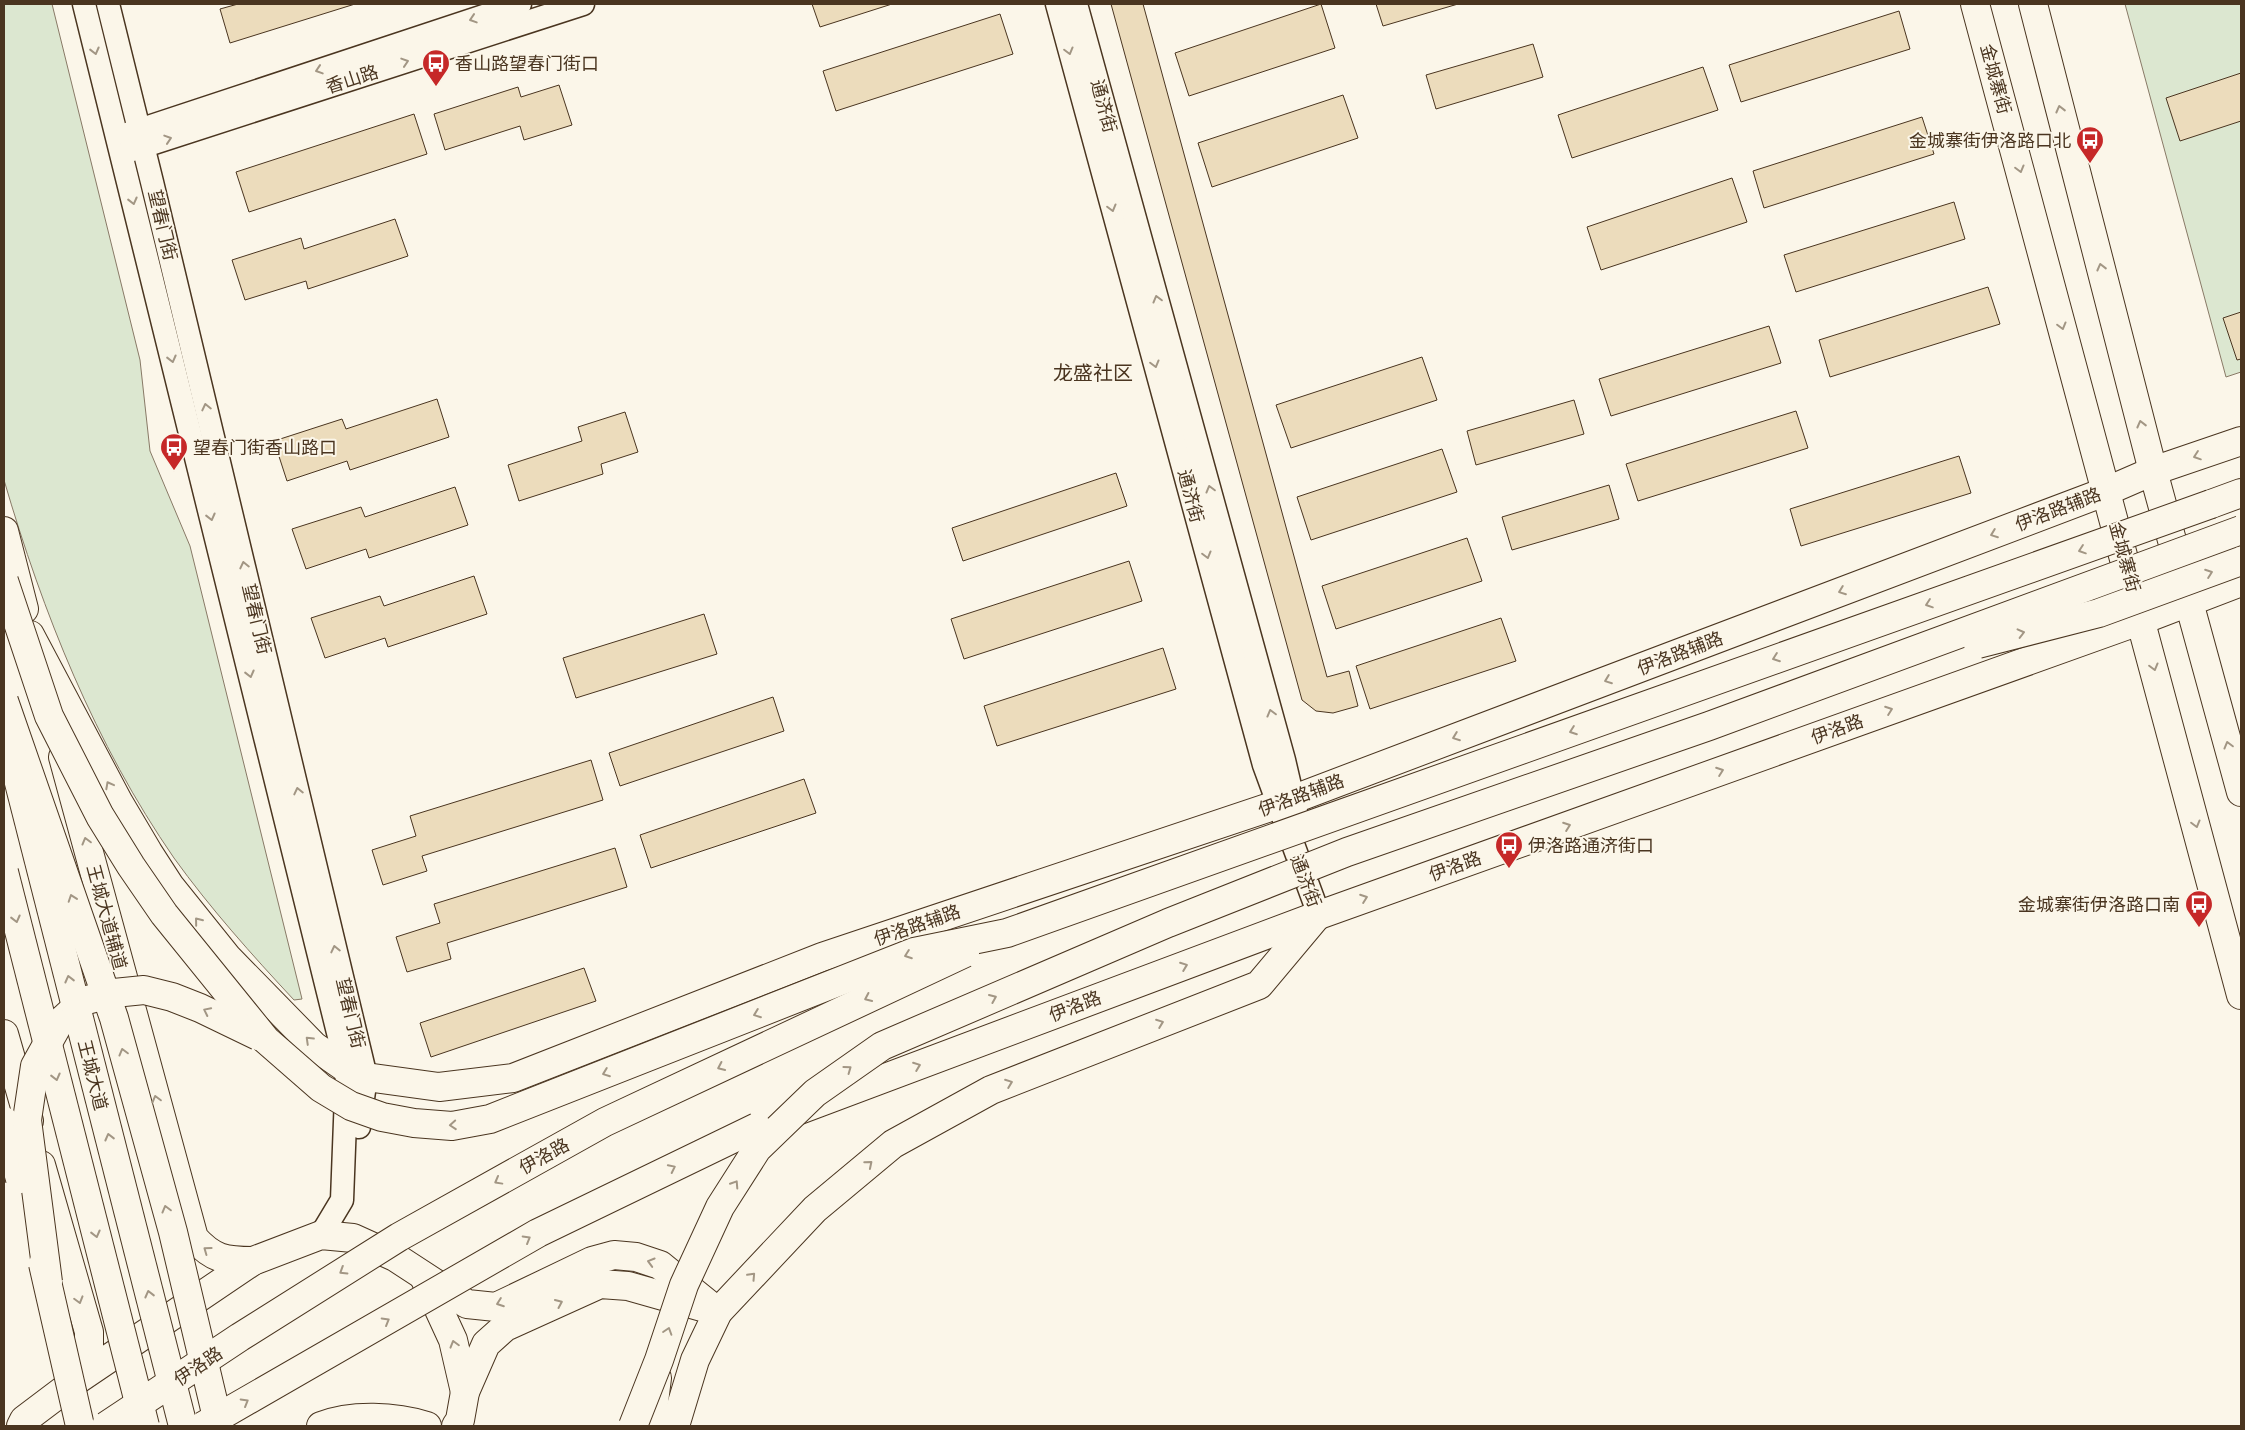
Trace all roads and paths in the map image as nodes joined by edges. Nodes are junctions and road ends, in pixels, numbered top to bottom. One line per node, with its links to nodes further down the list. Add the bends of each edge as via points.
1 (84, 4): 10 (street, 望春门街, one-way to 10)
2 (108, 4): 9 (street, 望春门街)
3 (520, 4): 9 (street, 香山路, one-way to 9)
4 (583, 4): 9 (street, 香山路, one-way to 4)
5 (1056, 4): 27 (street, 通济街, one-way to 27, via 1264,765)
6 (1076, 4): 27 (street, 通济街, one-way to 6)
7 (1975, 4): 13 (main road, 金城寨街, one-way to 13)
8 (2033, 4): 12 (main road, one-way to 8)
9 (142, 139): 10 (street, 香山路); 34 (street, 望春门街, one-way to 9)
10 (119, 145): 34 (street, 望春门街, one-way to 34)
11 (2241, 441): 12 (main road, 伊洛路辅路, one-way to 12)
12 (2153, 471): 13 (main road, 伊洛路辅路); 20 (main road)
13 (2107, 491): 21 (main road, 金城寨街); 27 (main road, 伊洛路辅路, one-way to 27)
14 (2241, 493): 30 (main road, one-way to 30, bridge)
15 (2241, 530): 23 (main road, bridge)
16 (4, 531): 22 (main road, 王城大道辅道)
17 (2241, 561): 23 (main road, one-way to 17, bridge, via 2099,613)
18 (4, 581): 33 (main road, bridge, via 49,716 100,816 164,914)
19 (2241, 582): 20 (main road, 伊洛路)
20 (2189, 600): 21 (main road, 伊洛路); 26 (main road, one-way to 20)
21 (2142, 620): 29 (main road, 伊洛路, one-way to 21); 31 (main road, 金城寨街, one-way to 31)
22 (30, 635): 34 (main road, one-way to 22, via 314,1046 227,957 170,886 119,804); 38 (main road, 王城大道辅道, one-way to 22, via 230,1261 207,1253 194,1238)
23 (1838, 679): 42 (main road, one-way to 23, bridge, via 684,1285 720,1207 758,1150 815,1093 882,1046 1168,922 1347,852)
24 (4, 701): 52 (main road, one-way to 24, bridge, via 173,1232 114,1018)
25 (4, 724): 50 (main road, 王城大道, one-way to 25, bridge)
26 (2241, 792)
27 (1286, 801): 29 (street, 通济街); 34 (main road, 伊洛路辅路, via 822,957 513,1078 439,1087)
28 (4, 872): 49 (main road, 王城大道, one-way to 49, bridge)
29 (1318, 915): 41 (main road, one-way to 29, via 815,1209 893,1144 991,1090 1259,985); 51 (main road, 伊洛路, one-way to 29, bridge, via 538,1233 757,1127)
30 (1007, 933): 33 (main road, one-way to 33, bridge, via 914,952 490,1119 452,1126 382,1117 351,1106 321,1088); 48 (main road, 伊洛路, one-way to 48, bridge, via 605,1122 399,1237)
31 (2241, 995)
32 (4, 1034): 43 (main road, one-way to 43, via 89,1332 89,1354)
33 (266, 1040): 40 (main road, one-way to 40, bridge, via 200,1008 144,990 83,1001 59,1023 35,1066 27,1120)
34 (357, 1073): 36 (street, via 342,1200); 37 (street, 望春门街, via 349,1209)
35 (4, 1120): 40 (main road, bridge)
36 (321, 1235): 37 (main road); 38 (main road)
37 (353, 1238): 39 (main road, via 395,1257)
38 (253, 1261): 43 (main road)
39 (424, 1277): 41 (main road, one-way to 39, via 660,1265 636,1257 614,1255 592,1261 496,1307 467,1304); 44 (main road, one-way to 39, via 454,1340)
40 (48, 1282): 45 (main road, bridge)
41 (718, 1312): 44 (main road, one-way to 41, via 486,1344 505,1327 600,1284 628,1286); 47 (main road)
42 (659, 1360): 47 (main road, bridge); 56 (main road, bridge)
43 (77, 1380): 46 (main road)
44 (465, 1392): 55 (main road)
45 (80, 1423)
46 (20, 1424)
47 (668, 1424)
48 (106, 1426)
49 (145, 1426)
50 (183, 1426)
51 (203, 1426)
52 (219, 1426)
53 (321, 1426): 54 (main road, via 369,1418 406,1419)
54 (427, 1426)
55 (456, 1426)
56 (633, 1426)

